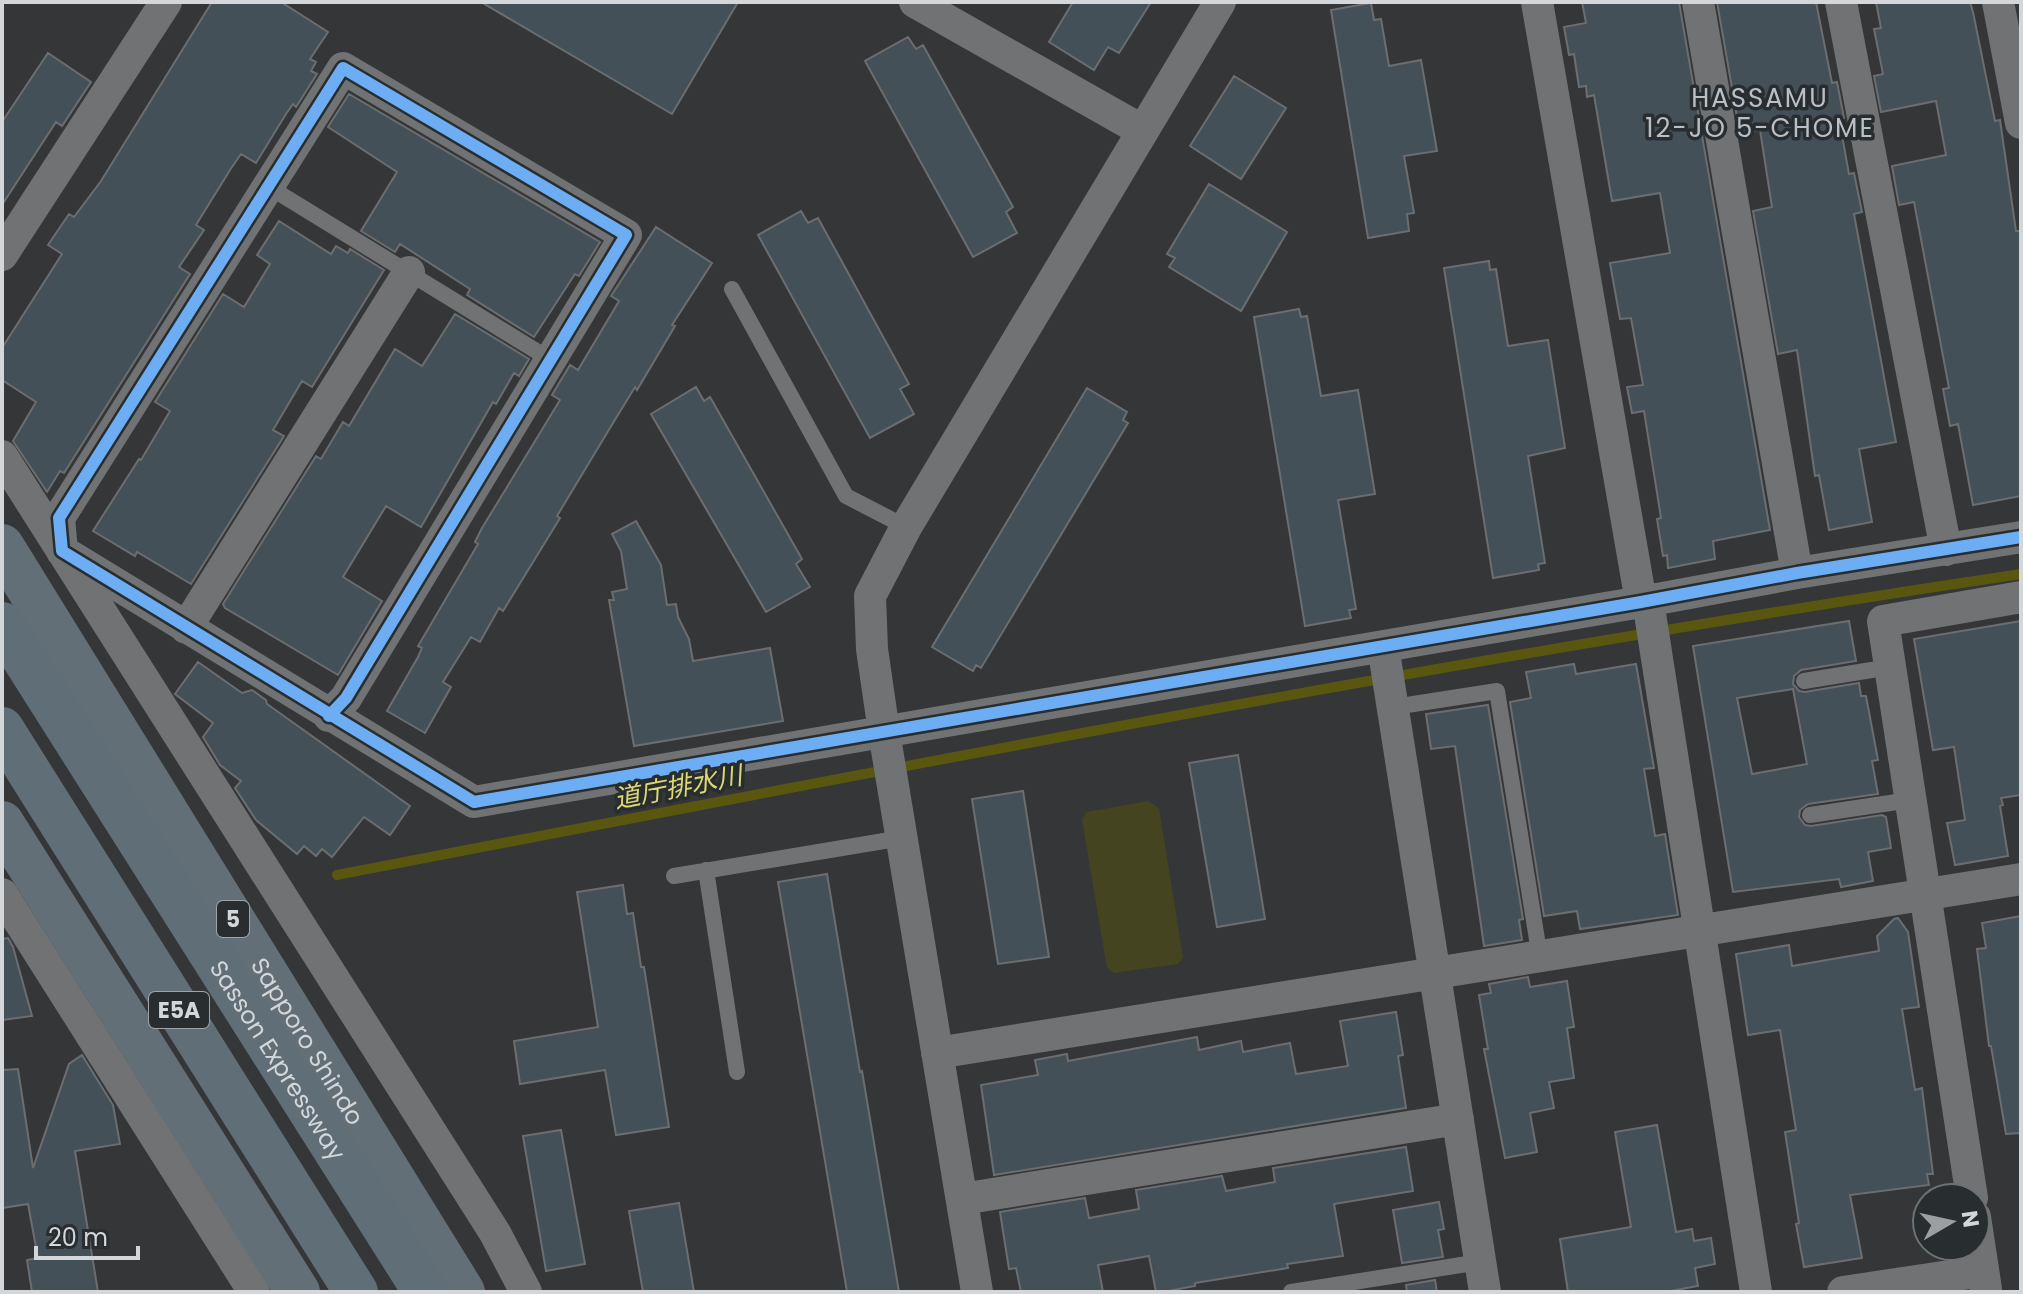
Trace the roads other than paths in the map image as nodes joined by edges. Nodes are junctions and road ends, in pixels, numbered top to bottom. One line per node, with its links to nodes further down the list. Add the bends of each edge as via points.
1 (166, 2): 11 (street)
2 (915, 2): 9 (street)
3 (1220, 2): 9 (street)
4 (1537, 2): 24 (street)
5 (1698, 2): 21 (street)
6 (1841, 2): 19 (street)
7 (1998, 2): 8 (street)
8 (2021, 123)
9 (1143, 131): 16 (street)
10 (269, 187): 12 (lane); 14 (street, via 343,68 626,235); 20 (street, via 59,518)
11 (2, 255)
12 (409, 272): 14 (lane); 26 (street)
13 (732, 289): 16 (lane, via 846,496)
14 (551, 360): 32 (street, via 346,698)
15 (2, 456): 20 (street)
16 (906, 527): 34 (street, via 870,596)
17 (2021, 537): 19 (street)
18 (2, 546): 59 (highway, Sapporo Shindo / 5)
19 (1946, 550): 21 (street)
20 (62, 551): 23 (street); 27 (street)
21 (1797, 573): 24 (street)
22 (2021, 597): 29 (street, via 1883,621)
23 (156, 608): 26 (street); 27 (street)
24 (1649, 616): 28 (street); 44 (street)
25 (2, 624): 58 (highway, Sasson Expressway / E5A)
26 (186, 628): 32 (street)
27 (124, 650): 60 (street, via 495,1233)
28 (1385, 655): 31 (street); 34 (street)
29 (1890, 667): 30 (lane); 35 (street)
30 (1804, 681)
31 (1393, 702): 45 (lane, via 1497,691); 46 (street)
32 (329, 716): 34 (street, via 474,802)
33 (2, 729): 57 (highway, E5A)
34 (885, 739): 38 (street)
35 (1910, 800): 36 (lane); 42 (street)
36 (1810, 815)
37 (2, 823): 56 (highway)
38 (902, 838): 39 (lane); 47 (street)
39 (706, 870): 40 (lane); 48 (lane)
40 (674, 876)
41 (2021, 879): 42 (street)
42 (1925, 893): 44 (street); 50 (street)
43 (2, 894): 53 (street)
44 (1699, 931): 45 (street); 63 (street)
45 (1540, 958): 46 (street)
46 (1435, 975): 47 (street); 49 (street)
47 (937, 1053): 51 (street)
48 (737, 1072)
49 (1458, 1119): 51 (street); 52 (street)
50 (1970, 1182)
51 (962, 1199): 61 (street)
52 (1482, 1277): 62 (lane)
53 (234, 1278): 55 (street)
54 (1985, 1281): 64 (street)
55 (254, 1292)
56 (298, 1292)
57 (356, 1292)
58 (425, 1292)
59 (463, 1292)
60 (526, 1292)
61 (977, 1292)
62 (1291, 1292)
63 (1756, 1292)
64 (1843, 1292)

